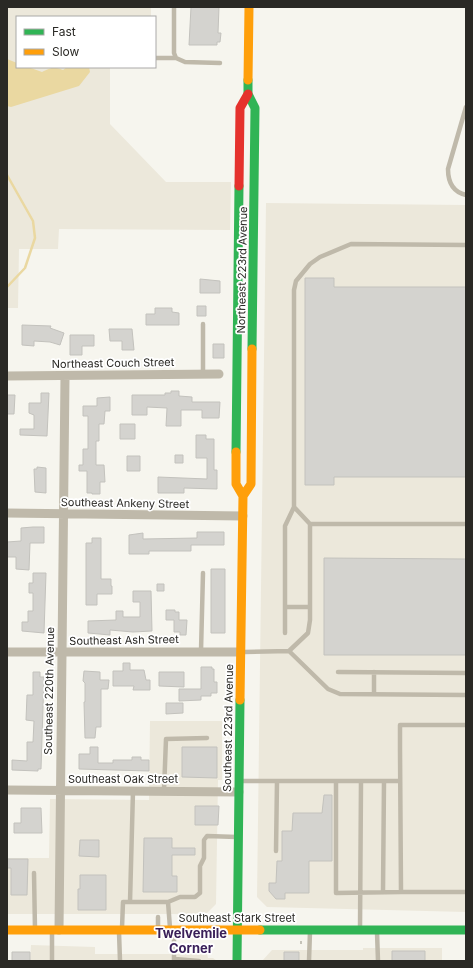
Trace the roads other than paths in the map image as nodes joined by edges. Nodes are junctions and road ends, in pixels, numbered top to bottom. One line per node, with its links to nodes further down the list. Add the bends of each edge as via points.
1 (174, 7): 4 (lane)
2 (249, 7): 6 (main road, Northeast 223rd Avenue)
3 (156, 58): 4 (lane)
4 (176, 58): 5 (lane, via 185,62)
5 (220, 63)
6 (248, 94): 15 (main road, Northeast 223rd Avenue, via 240,108); 16 (main road, Northeast 223rd Avenue, via 255,108)
7 (466, 107): 8 (lane, via 448,169 448,177 454,188)
8 (466, 195)
9 (466, 245): 18 (lane, via 351,244 320,257 310,264 296,281)
10 (203, 324): 11 (lane)
11 (203, 374): 12 (street, Northeast Couch Street); 14 (street, Northeast Couch Street)
12 (219, 374)
13 (7, 376): 14 (street, Northeast Couch Street)
14 (64, 377): 20 (street, Southeast 220th Avenue)
15 (237, 448): 17 (main road, Southeast 223rd Avenue, via 236,484)
16 (252, 449): 17 (main road, Southeast 223rd Avenue, via 251,484)
17 (243, 496): 21 (main road, Southeast 223rd Avenue)
18 (294, 507): 22 (lane); 25 (lane, via 285,526)
19 (7, 513): 20 (street, Southeast Ankeny Street)
20 (63, 514): 21 (street, Southeast Ankeny Street); 32 (street, Southeast 220th Avenue)
21 (243, 516): 31 (main road, Southeast 223rd Avenue)
22 (310, 524): 23 (lane); 26 (lane)
23 (466, 524)
24 (202, 573): 28 (lane)
25 (285, 607): 26 (lane); 27 (lane)
26 (310, 607): 29 (lane, via 308,633)
27 (285, 633)
28 (201, 651): 31 (street, Southeast Ash Street); 32 (street, Southeast Ash Street)
29 (289, 651): 31 (lane); 36 (lane, via 328,690 340,694)
30 (7, 652): 32 (street, Southeast Ash Street)
31 (241, 652): 40 (main road, Southeast 223rd Avenue)
32 (62, 653): 47 (street, Southeast 220th Avenue)
33 (338, 672): 34 (lane)
34 (374, 672): 35 (lane); 36 (lane)
35 (466, 673)
36 (374, 694): 37 (lane)
37 (466, 695)
38 (466, 725): 45 (lane, via 400,725)
39 (207, 738): 49 (lane, via 166,739)
40 (239, 780): 41 (lane); 50 (main road, Southeast 223rd Avenue)
41 (277, 781): 42 (lane); 52 (lane)
42 (336, 781): 43 (lane); 57 (lane, via 336,893)
43 (361, 781): 44 (lane); 57 (lane)
44 (384, 781): 45 (lane); 54 (lane)
45 (400, 781): 55 (lane)
46 (7, 790): 47 (street, Southeast Oak Street)
47 (60, 790): 48 (street, Southeast Oak Street); 63 (street, Southeast 220th Avenue)
48 (133, 791): 49 (street, Southeast Oak Street); 58 (lane)
49 (164, 791): 50 (street, Southeast Oak Street)
50 (239, 792): 51 (main road, Southeast 223rd Avenue)
51 (239, 837): 59 (lane, via 207,836 204,840 204,858 200,866 200,893 195,897 180,897); 67 (main road, Southeast 223rd Avenue)
52 (276, 851)
53 (34, 874): 62 (lane)
54 (383, 891): 55 (lane); 57 (lane)
55 (401, 892): 56 (lane)
56 (466, 892)
57 (360, 893): 69 (lane)
58 (130, 902): 59 (lane); 64 (lane, via 123,902)
59 (168, 902): 66 (lane)
60 (158, 917): 65 (lane)
61 (7, 930): 62 (main road, Southeast Stark Street)
62 (35, 930): 63 (main road, Southeast Stark Street)
63 (56, 930): 64 (main road, Southeast Stark Street); 73 (lane)
64 (120, 930): 65 (main road, Southeast Stark Street); 74 (lane)
65 (158, 930): 66 (main road, Southeast Stark Street)
66 (172, 930): 67 (main road, Southeast Stark Street); 72 (lane)
67 (238, 930): 68 (main road, Southeast Stark Street); 76 (main road, Southeast 223rd Avenue)
68 (310, 930): 69 (main road, Southeast Stark Street); 77 (lane)
69 (360, 930): 70 (main road, Southeast Stark Street)
70 (377, 930): 71 (main road, Southeast Stark Street); 78 (lane)
71 (466, 930)
72 (175, 960): 75 (lane)
73 (52, 961)
74 (120, 961)
75 (199, 961)
76 (237, 961)
77 (309, 961)
78 (378, 961)

